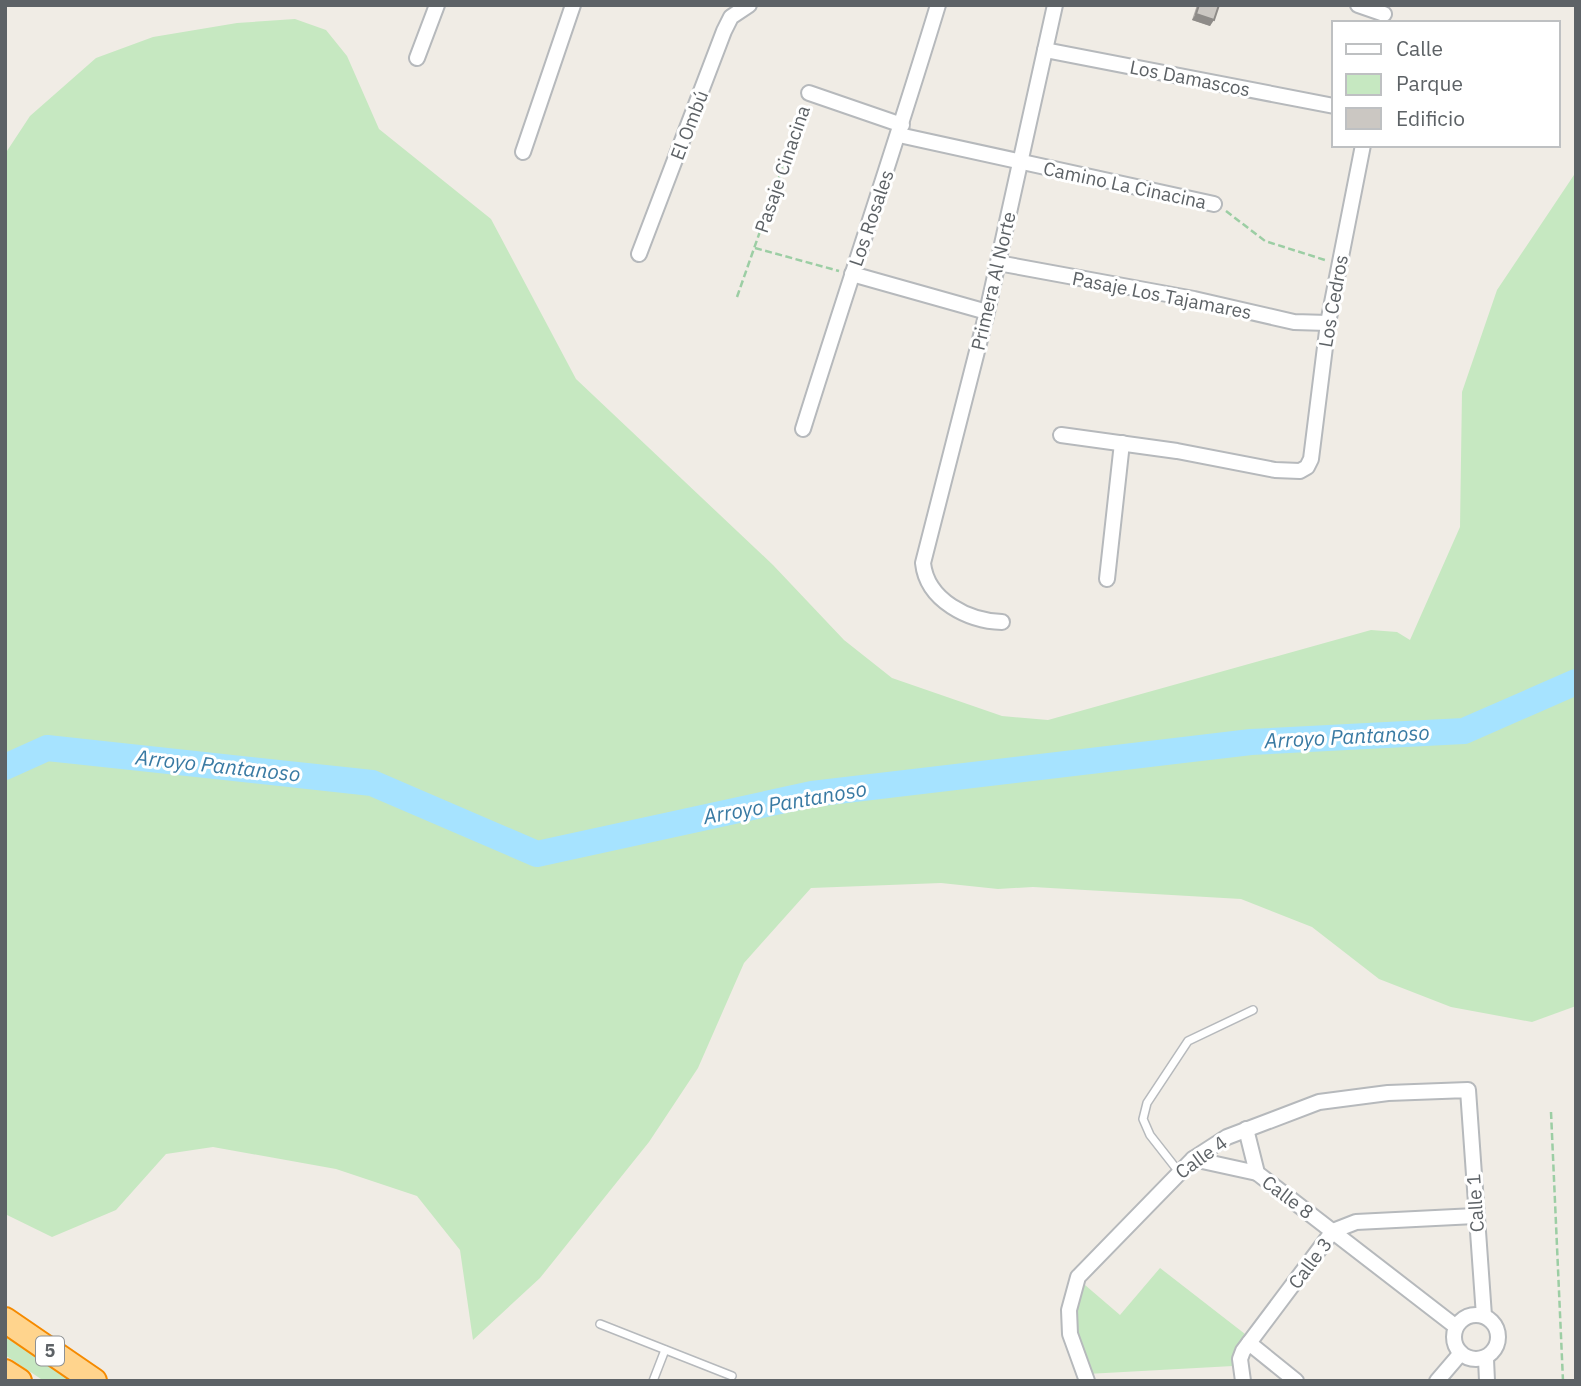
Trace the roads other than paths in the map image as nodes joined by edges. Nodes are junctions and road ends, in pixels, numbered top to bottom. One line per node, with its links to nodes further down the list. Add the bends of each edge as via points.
1 (437, 5): 9 (street)
2 (573, 5): 14 (street)
3 (749, 5): 17 (street, El Ombú, via 724,31)
4 (938, 5): 12 (street, Los Rosales)
5 (1055, 5): 8 (street, Primera Al Norte)
6 (1358, 5): 7 (street)
7 (1384, 14)
8 (1045, 50): 11 (street, Los Damascos); 15 (street, Primera Al Norte)
9 (417, 58)
10 (809, 93): 12 (street, Pasaje Cinacina)
11 (1332, 106)
12 (901, 130): 15 (street, Pasaje Cinacina); 19 (street, Los Rosales)
13 (1363, 147): 21 (street, Los Cedros)
14 (523, 152)
15 (1021, 163): 16 (street, Camino La Cinacina); 18 (street, Primera Al Norte)
16 (1214, 204)
17 (639, 254)
18 (998, 263): 20 (street, Primera Al Norte); 21 (street, Pasaje Los Tajamares, via 1294,322)
19 (852, 274): 20 (street); 22 (street, Los Rosales)
20 (987, 312): 26 (street, Primera Al Norte, via 946,485 924,555 924,572 952,608 982,621)
21 (1328, 323): 24 (street, Los Cedros, via 1307,467 1275,470)
22 (803, 429)
23 (1061, 435): 24 (street)
24 (1122, 443): 25 (street)
25 (1107, 579)
26 (1002, 622)
27 (1254, 1010): 31 (lane, via 1188,1041 1147,1102 1143,1119 1150,1135)
28 (1468, 1090): 29 (street, Calle 4, via 1320,1102); 33 (street, Calle 1)
29 (1246, 1129): 30 (street, Calle 4); 32 (street, Calle 8)
30 (1193, 1159): 31 (street, Calle 4); 32 (street)
31 (1179, 1172): 48 (street, Calle 4, via 1077,1277 1069,1310 1070,1334)
32 (1257, 1173): 34 (street, Calle 8)
33 (1475, 1216): 34 (street, Calle 3, via 1356,1222); 35 (street, Calle 1)
34 (1334, 1231): 38 (street, Calle 8); 39 (street, Calle 3)
35 (1484, 1316): 38 (street, via 1470,1317); 42 (street, via 1495,1325 1499,1343)
36 (5, 1320): 46 (highway, 5)
37 (600, 1324): 40 (lane)
38 (1455, 1326): 41 (street, via 1453,1337)
39 (1249, 1343): 49 (street, Calle 3, via 1240,1359); 50 (street)
40 (665, 1350): 44 (lane); 47 (lane)
41 (1461, 1353): 42 (street); 51 (street)
42 (1486, 1359): 52 (street)
43 (5, 1372): 45 (highway, 5)
44 (732, 1376)
45 (19, 1381)
46 (94, 1381)
47 (653, 1381)
48 (1087, 1381)
49 (1243, 1381)
50 (1296, 1381)
51 (1437, 1381)
52 (1487, 1381)

